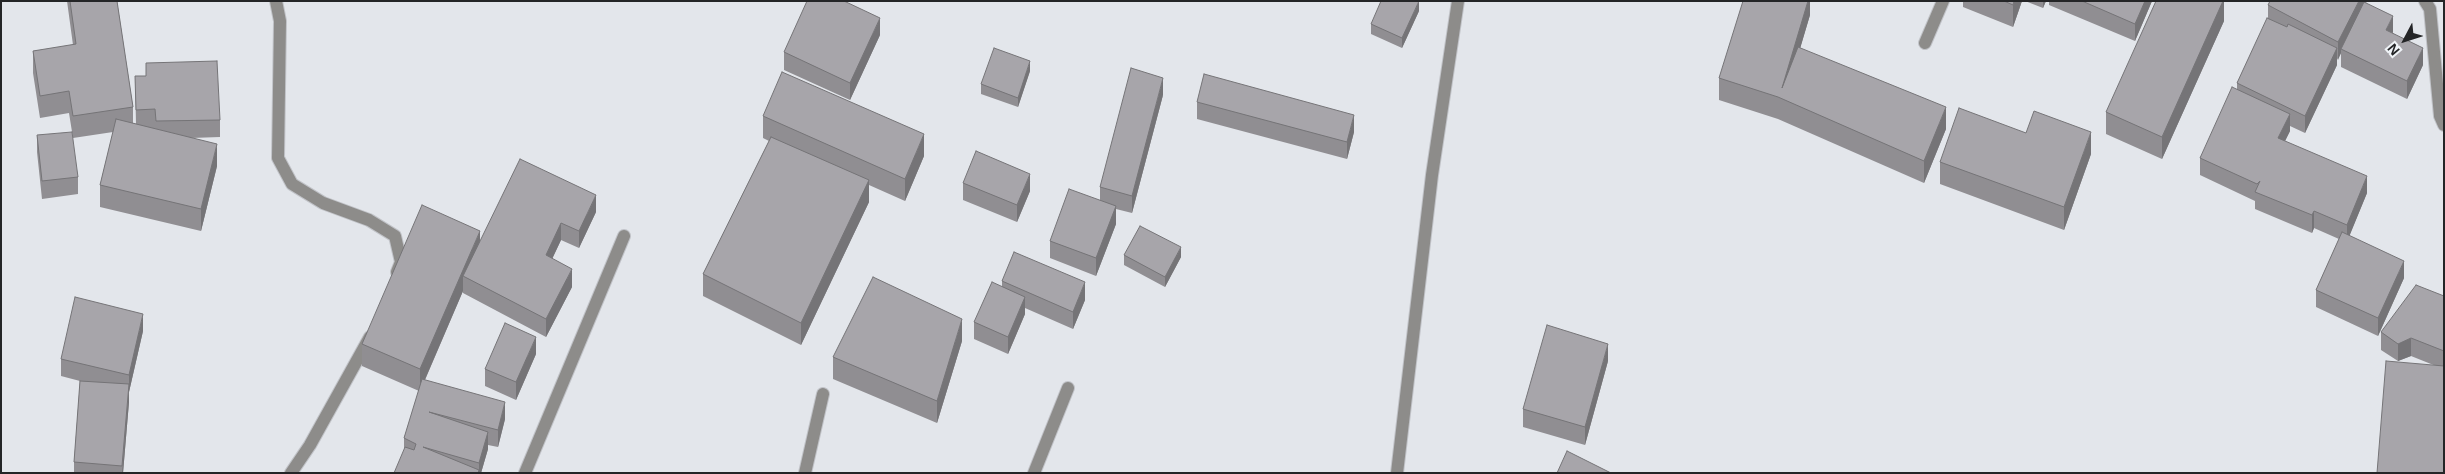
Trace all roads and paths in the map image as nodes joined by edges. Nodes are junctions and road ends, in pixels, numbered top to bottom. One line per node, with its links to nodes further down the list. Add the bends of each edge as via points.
1 (276, 1): 8 (street, via 280,21 278,158 292,184 323,203 369,220 396,236 401,262)
2 (1458, 1): 16 (street, via 1432,176)
3 (1943, 1): 5 (street)
4 (2425, 1): 6 (street, via 2430,9 2440,116)
5 (1925, 43)
6 (2444, 125)
7 (624, 236): 13 (street)
8 (394, 280)
9 (376, 327): 12 (street)
10 (1068, 388): 15 (street)
11 (823, 394): 14 (street)
12 (291, 473)
13 (525, 473)
14 (804, 473)
15 (1034, 473)
16 (1397, 473)

